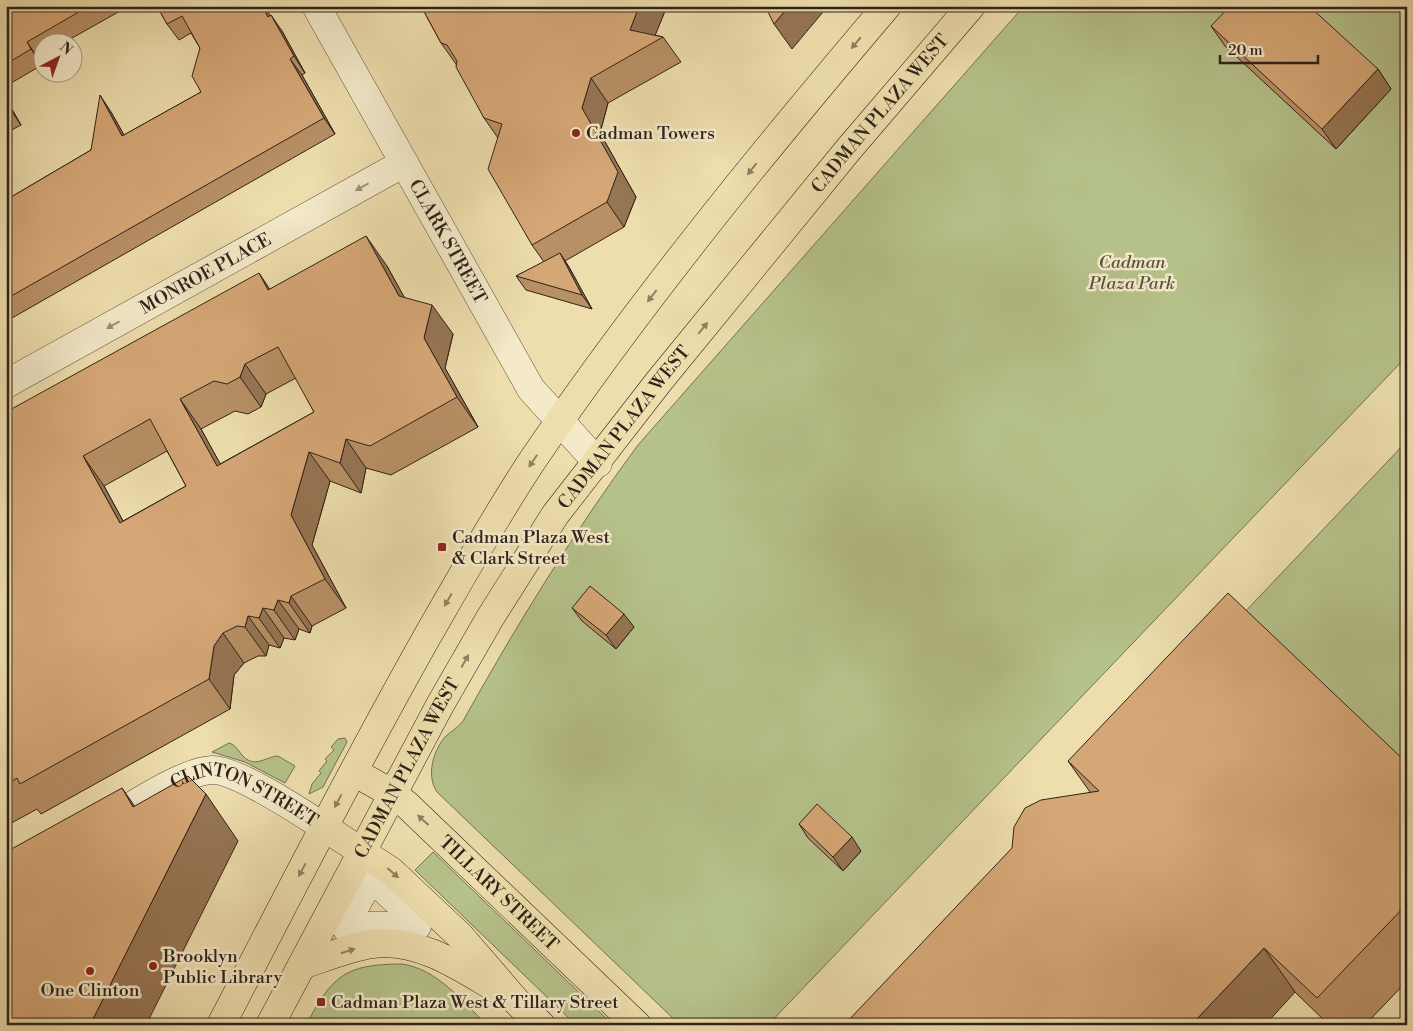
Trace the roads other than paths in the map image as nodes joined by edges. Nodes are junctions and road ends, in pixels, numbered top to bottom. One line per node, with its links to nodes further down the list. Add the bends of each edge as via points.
1 (316, 6): 4 (street, CLARK STREET)
2 (887, 6): 6 (main road, one-way to 6, via 802,107 622,334 588,378)
3 (971, 6): 7 (main road, CADMAN PLAZA WEST, one-way to 3, via 654,388)
4 (404, 163): 5 (street, MONROE PLACE, one-way to 5); 6 (street, CLARK STREET, via 530,389)
5 (6, 384)
6 (561, 421): 7 (street, CLARK STREET); 8 (main road, one-way to 8, via 469,563)
7 (598, 463): 9 (main road, CADMAN PLAZA WEST, one-way to 7, via 467,657 526,559 569,495)
8 (354, 772): 9 (main road, TILLARY STREET); 10 (main road, one-way to 10)
9 (392, 794): 12 (main road, CADMAN PLAZA WEST); 18 (main road, TILLARY STREET, one-way to 9)
10 (324, 826): 11 (street, CLINTON STREET, via 243,780 214,770 187,776); 12 (main road); 15 (main road, one-way to 15)
11 (83, 835)
12 (362, 850): 13 (main road, CADMAN PLAZA WEST); 14 (main road, one-way to 14, via 392,871 460,936)
13 (302, 965): 14 (main road, one-way to 14, via 372,944 399,945 441,956); 16 (main road, CADMAN PLAZA WEST)
14 (516, 1001): 17 (main road)
15 (221, 1025)
16 (270, 1025)
17 (541, 1025)
18 (637, 1025)

